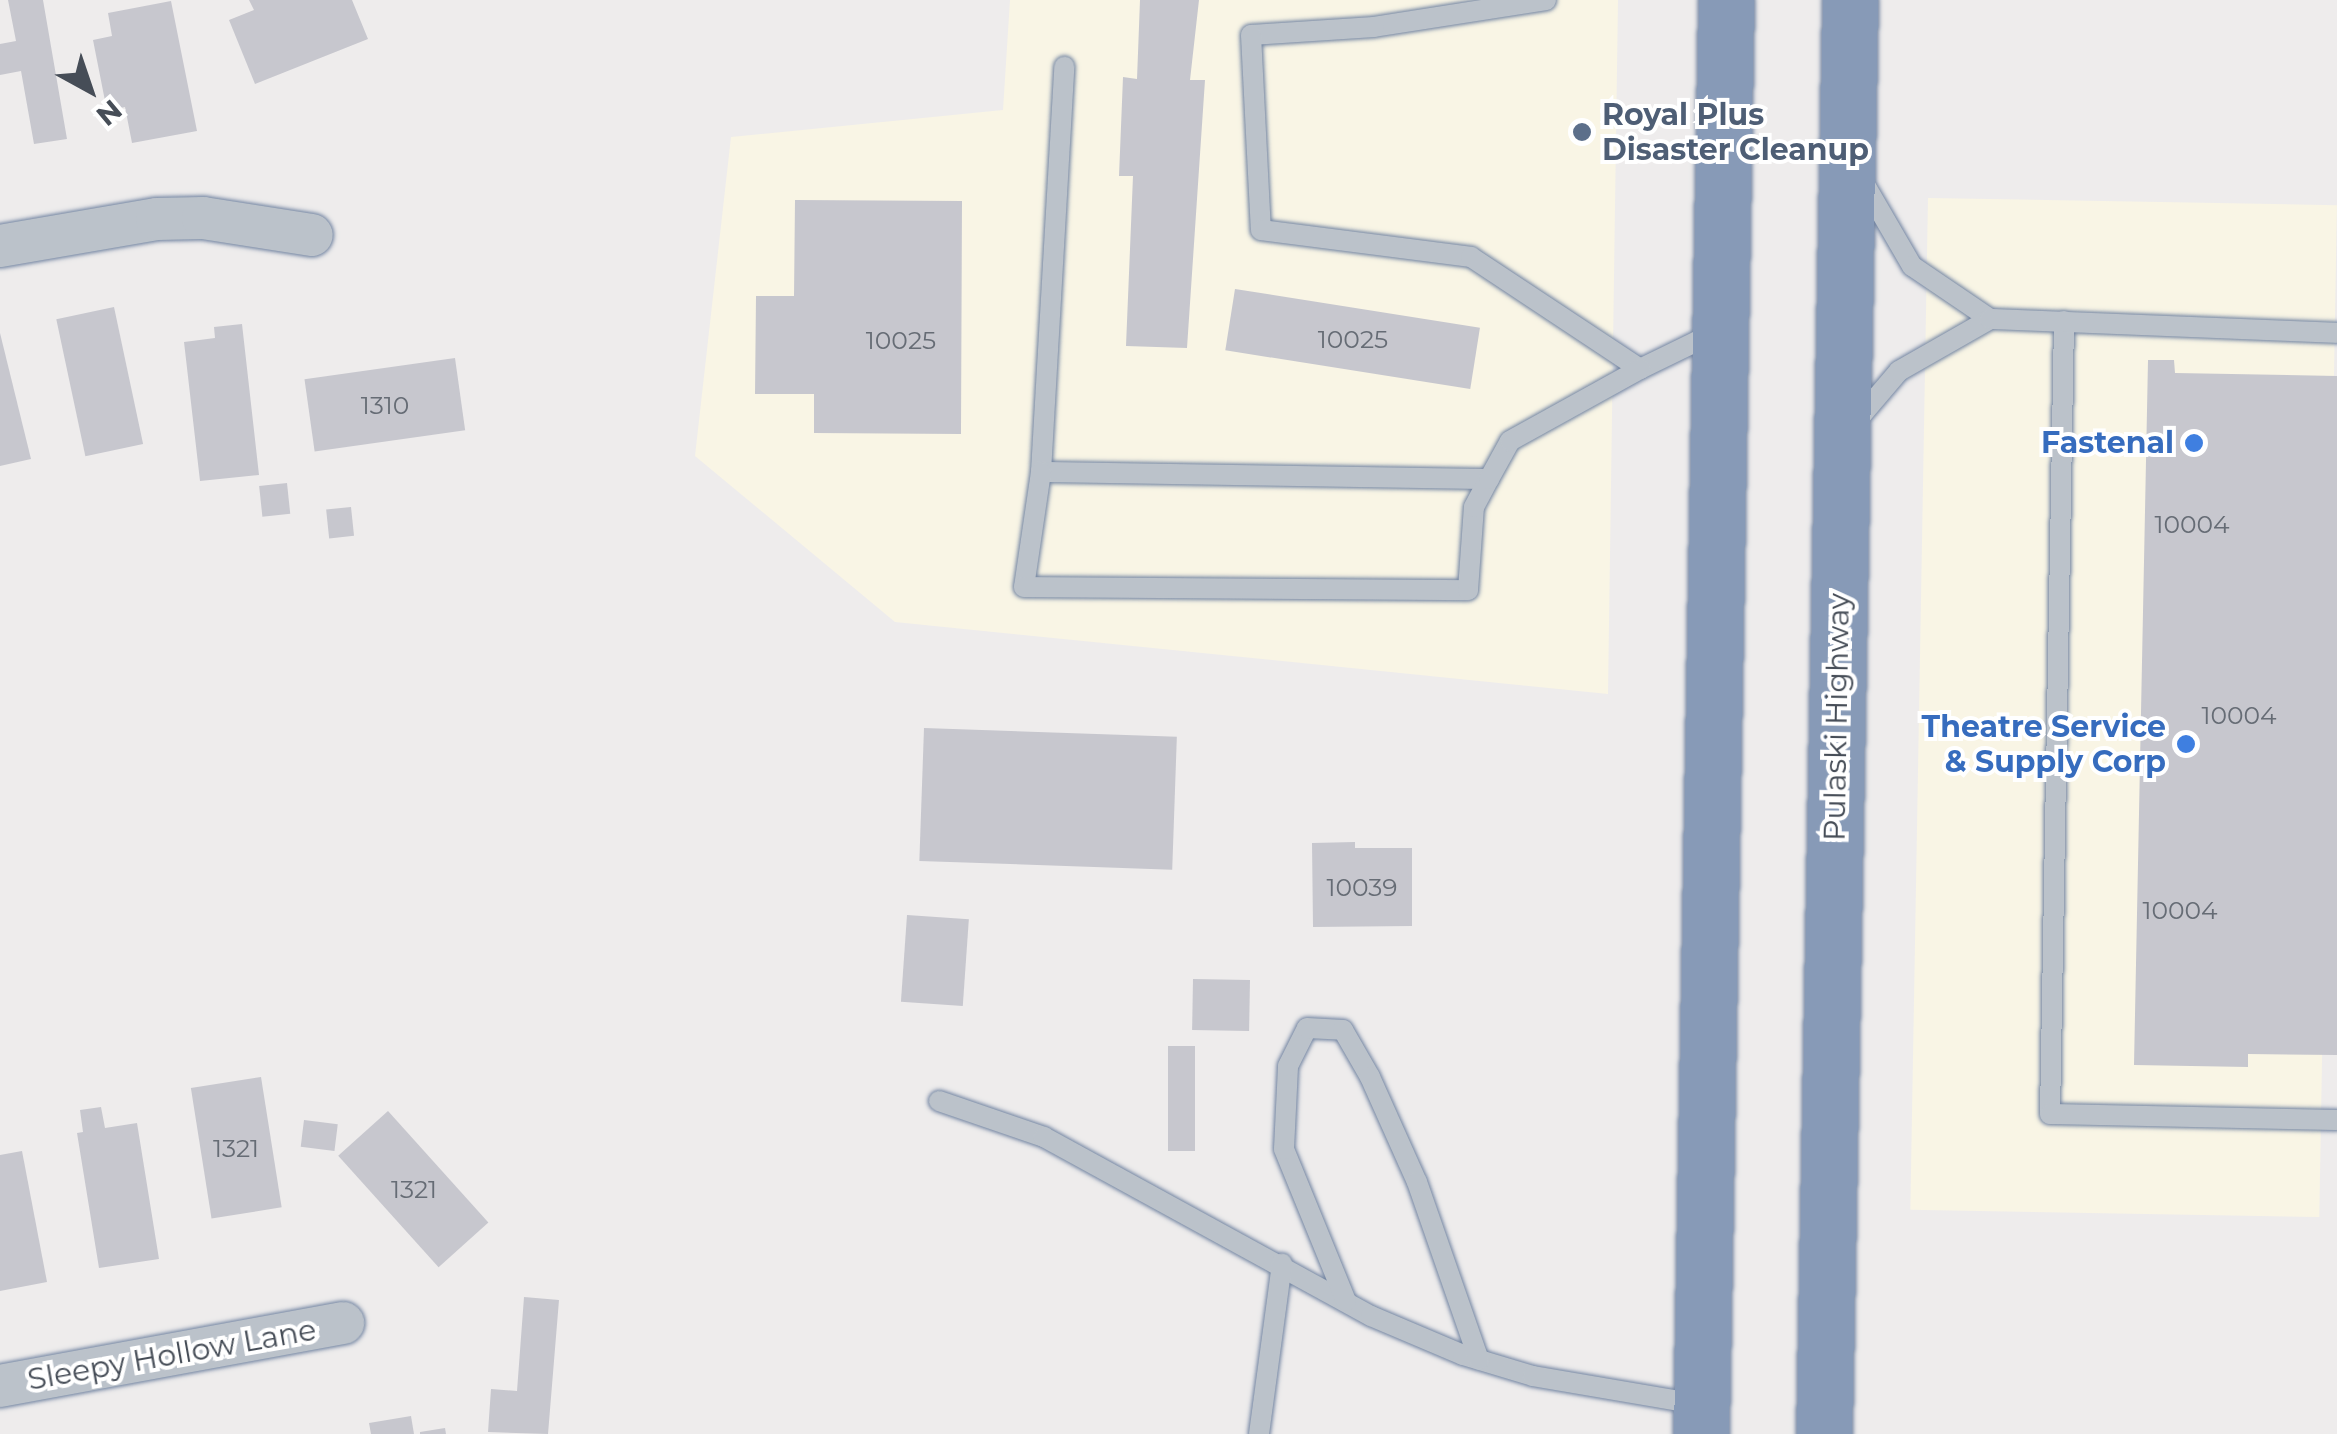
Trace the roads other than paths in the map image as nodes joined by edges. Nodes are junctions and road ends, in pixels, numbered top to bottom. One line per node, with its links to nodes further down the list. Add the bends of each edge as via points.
1 (1546, 0): 12 (lane, via 1374,27 1251,35 1261,230 1471,257)
2 (1726, 0): 10 (highway)
3 (1850, 0): 5 (highway, Pulaski Highway)
4 (1064, 67): 14 (lane)
5 (1847, 141): 8 (lane, via 1873,205 1912,266); 13 (highway, Pulaski Highway)
6 (312, 236): 7 (street, via 204,218 157,219)
7 (0, 246)
8 (1990, 319): 9 (lane); 13 (lane, via 1899,371)
9 (2064, 322): 11 (lane); 17 (lane, via 2050,1114)
10 (1720, 330): 12 (lane); 23 (highway)
11 (2337, 333)
12 (1640, 370): 15 (lane, via 1510,441)
13 (1842, 438): 25 (highway, Pulaski Highway)
14 (1041, 472): 15 (lane); 15 (lane, via 1024,587 1468,590 1474,507)
15 (1489, 479)
16 (939, 1101): 18 (lane, via 1044,1137)
17 (2337, 1120)
18 (1282, 1264): 19 (lane); 24 (lane)
19 (1346, 1301): 21 (lane); 21 (lane, via 1284,1149 1288,1066 1307,1028 1343,1030 1370,1077 1417,1182)
20 (343, 1324): 22 (street, Sleepy Hollow Lane)
21 (1480, 1360): 23 (lane)
22 (0, 1386)
23 (1702, 1419)
24 (1259, 1434)
25 (1824, 1434)

